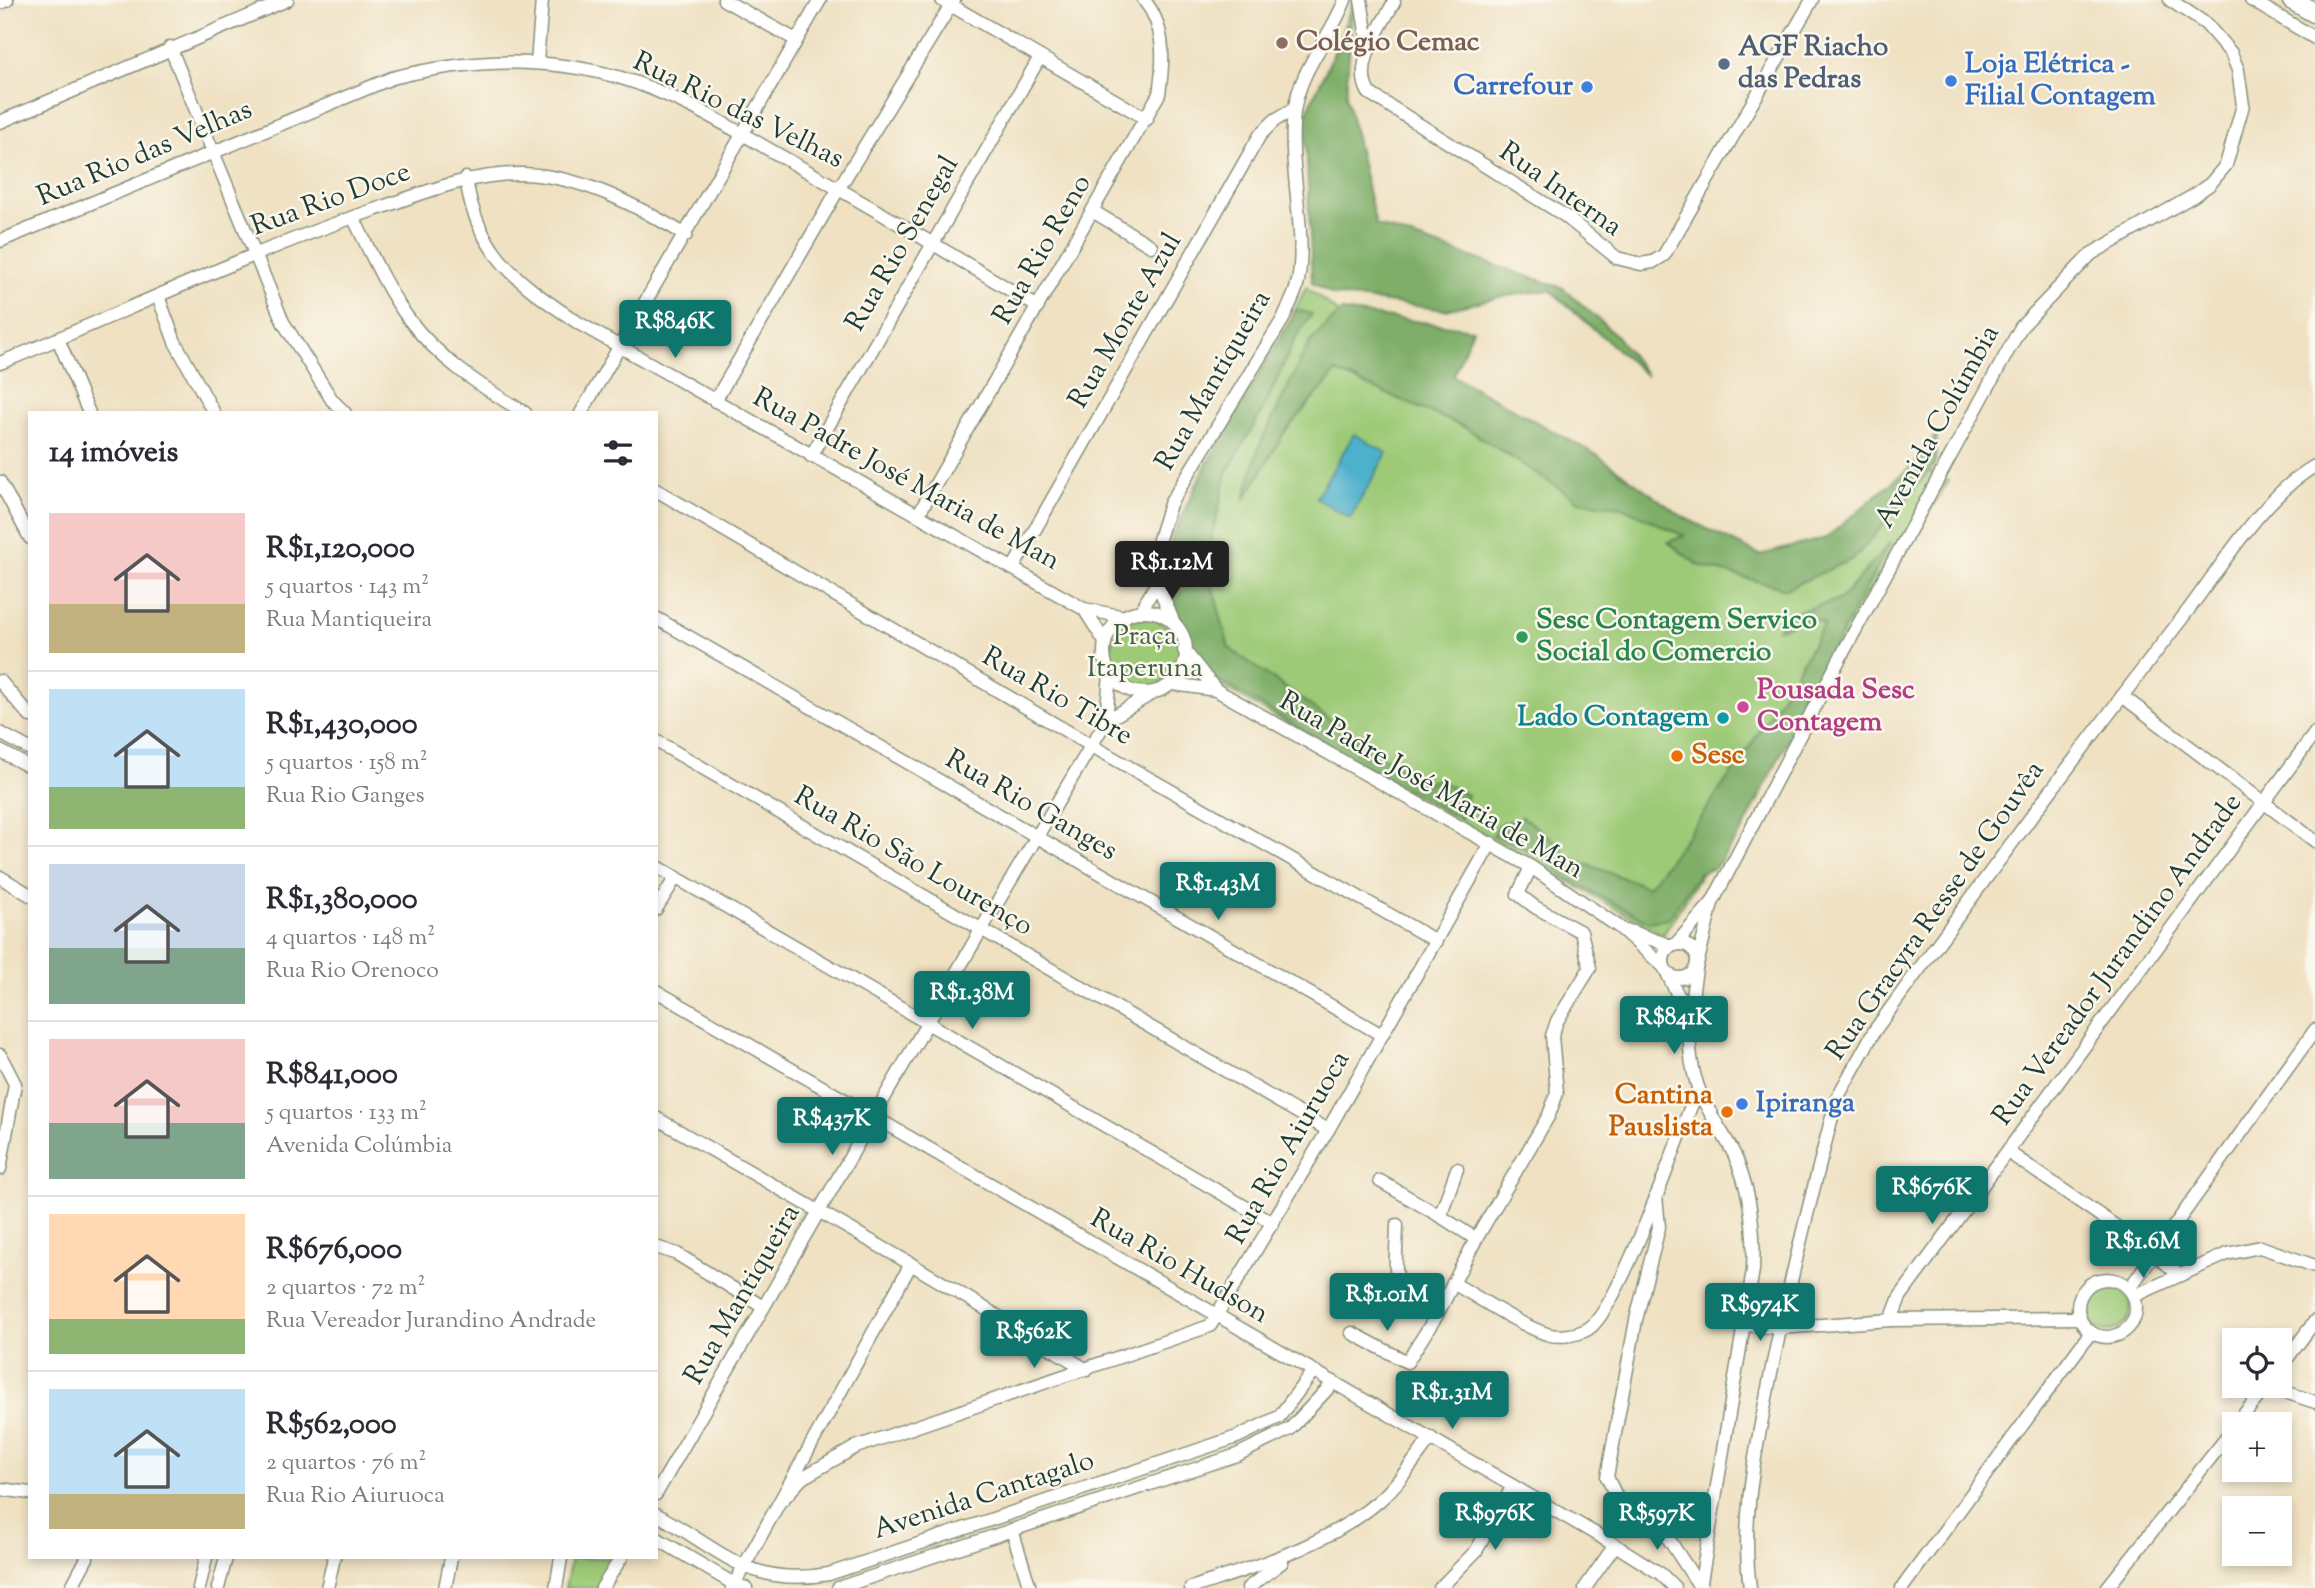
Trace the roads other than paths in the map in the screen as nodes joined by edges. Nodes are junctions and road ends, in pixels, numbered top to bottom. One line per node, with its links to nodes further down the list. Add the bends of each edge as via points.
1 (7, 0): 15 (street)
2 (287, 0): 19 (street)
3 (542, 0): 22 (street)
4 (724, 0): 18 (street)
5 (820, 0): 18 (street)
6 (1143, 0): 24 (street, Rua Rio Reno, via 1161,36 1163,67 1159,94)
7 (1361, 0): 20 (street, Rua Interna)
8 (2170, 0): 87 (street, Avenida Colúmbia, via 2206,24 2231,53 2238,69 2243,105 2226,165 2193,196 2091,254 2021,327)
9 (2251, 0): 17 (street)
10 (2292, 0): 16 (highway)
11 (1346, 1): 23 (street, Rua Mantiqueira, via 1302,77)
12 (1813, 1): 20 (street, Rua Interna, via 1664,255 1641,264 1617,258 1565,216 1375,99 1363,79)
13 (949, 2): 21 (street); 29 (street)
14 (1394, 2): 20 (street, Rua Interna)
15 (0, 3)
16 (2315, 13)
17 (2315, 38)
18 (796, 40): 26 (street)
19 (170, 47): 25 (street); 27 (street)
20 (1369, 50)
21 (1040, 57): 24 (street); 34 (street, Rua Rio Senegal)
22 (537, 63): 26 (street, Rua Rio das Velhas, via 619,77); 27 (street, Rua Rio das Velhas, via 473,63 392,78)
23 (1294, 109): 54 (street, Rua Monte Azul, via 1259,135); 55 (street, Rua Mantiqueira, via 1291,148 1299,241 1296,289 1283,319 1170,504 1159,539)
24 (1147, 119): 30 (street, Rua Rio Reno)
25 (0, 121)
26 (743, 134): 29 (street, Rua Rio das Velhas); 32 (street)
27 (212, 152): 33 (street, Rua Rio das Velhas); 36 (street)
28 (466, 178): 31 (street, Rua Rio Doce); 32 (street, Rua Rio Doce, via 522,174 565,178 636,206); 40 (street, Rua Padre José Maria de Man, via 470,209 488,246 511,273 542,299)
29 (839, 188): 34 (street, Rua Rio das Velhas); 42 (street)
30 (1094, 212): 35 (street); 38 (street, Rua Rio Reno)
31 (353, 217): 36 (street, Rua Rio Doce); 46 (street, via 408,319 475,383)
32 (686, 234): 40 (street)
33 (0, 241)
34 (932, 242): 38 (street, Rua Rio das Velhas); 48 (street, Rua Rio Senegal)
35 (1151, 246)
36 (254, 254): 37 (street, Rua Rio Doce); 45 (street, via 283,322)
37 (158, 296): 39 (street, Rua Rio Doce); 44 (street, via 175,342)
38 (1038, 307): 52 (street, Rua Rio Reno)
39 (58, 339): 41 (street, Rua Rio Doce); 43 (street)
40 (620, 348): 42 (street, Rua Padre José Maria de Man); 47 (street)
41 (0, 363)
42 (715, 401): 48 (street, Rua Padre José Maria de Man)
43 (88, 411)
44 (213, 411)
45 (343, 411)
46 (522, 411)
47 (582, 411)
48 (811, 456): 52 (street, Rua Padre José Maria de Man)
49 (2315, 466): 68 (street, Rua Gracyra Resse de Gouvêa, via 2285,489 2259,519)
50 (0, 482): 53 (street)
51 (658, 491): 75 (street, Rua Rio Tibre)
52 (918, 514): 54 (street, Rua Padre José Maria de Man)
53 (28, 534)
54 (1013, 568): 56 (street, Rua Padre José Maria de Man)
55 (1157, 583): 57 (street, Rua Mantiqueira); 60 (street, Rua Mantiqueira)
56 (1084, 610): 58 (street, Rua Padre José Maria de Man); 61 (street, Rua Padre José Maria de Man)
57 (1140, 612): 58 (street); 60 (street, via 1161,614)
58 (1125, 617): 61 (street, via 1115,623)
59 (658, 619): 79 (street, Rua Rio Ganges)
60 (1174, 623): 62 (street)
61 (1105, 642): 63 (street)
62 (1184, 650): 65 (street); 66 (street, Rua Padre José Maria de Man)
63 (1110, 674): 67 (street, via 1133,691); 70 (street, Rua Mantiqueira)
64 (0, 681): 69 (street)
65 (1173, 684): 66 (street, Rua Padre José Maria de Man); 67 (street)
66 (1216, 690): 81 (street, Rua Padre José Maria de Man)
67 (1153, 693): 70 (street, Rua Mantiqueira)
68 (2122, 696): 78 (street); 131 (street, Rua Gracyra Resse de Gouvêa, via 1920,967 1851,1069 1837,1098)
69 (28, 714)
70 (1106, 721): 75 (street, Rua Mantiqueira)
71 (0, 733): 74 (street)
72 (2315, 733): 78 (street, Rua Vereador Jurandino Andrade)
73 (658, 742): 90 (street, Rua Rio São Lourenço)
74 (26, 743)
75 (1092, 746): 79 (street, Rua Mantiqueira); 91 (street, Rua Rio Tibre)
76 (0, 751): 77 (street)
77 (28, 766)
78 (2263, 802): 80 (street); 107 (street, Rua Vereador Jurandino Andrade)
79 (1038, 838): 90 (street, Rua Mantiqueira); 99 (street, Rua Rio Ganges)
80 (2315, 841)
81 (1491, 844): 83 (street, Rua Padre José Maria de Man); 91 (street, Rua Rio Aiuruoca)
82 (658, 867): 85 (street)
83 (1531, 867): 89 (street, Rua Padre José Maria de Man); 116 (street, via 1518,894 1581,933 1590,968 1552,1036 1557,1093 1549,1115)
84 (0, 877): 86 (street)
85 (676, 877): 88 (street); 97 (street)
86 (28, 894)
87 (1712, 903): 92 (street); 93 (street, Avenida Colúmbia)
88 (658, 906)
89 (1619, 927): 92 (street, Rua Padre José Maria de Man); 94 (street, Rua Padre José Maria de Man)
90 (981, 930): 97 (street, Rua Mantiqueira); 106 (street, Rua Rio São Lourenço)
91 (1436, 941): 99 (street, Rua Rio Aiuruoca)
92 (1673, 946): 93 (street, via 1693,949); 94 (street, via 1663,957)
93 (1696, 967): 94 (street, via 1683,979); 96 (street)
94 (1666, 970): 96 (street, Rua Padre José Maria de Man)
95 (658, 992): 105 (street, Rua Rio Hudson)
96 (1689, 1018): 103 (street)
97 (928, 1025): 105 (street, Rua Mantiqueira); 114 (street)
98 (2315, 1030): 118 (street)
99 (1382, 1035): 106 (street, Rua Rio Aiuruoca)
100 (0, 1055): 101 (street)
101 (15, 1084): 102 (street); 108 (street)
102 (28, 1085)
103 (1698, 1089): 111 (street); 130 (street, via 1735,1157 1754,1216 1753,1270)
104 (658, 1119): 112 (street)
105 (873, 1119): 112 (street, Rua Mantiqueira); 126 (street, Rua Rio Hudson)
106 (1328, 1130): 114 (street, Rua Rio Aiuruoca)
107 (2008, 1152): 118 (street); 128 (street, Rua Vereador Jurandino Andrade, via 1900,1297)
108 (0, 1169)
109 (1457, 1169): 113 (street)
110 (1380, 1181): 113 (street)
111 (1657, 1196): 122 (street, via 1606,1310 1588,1329 1548,1335); 164 (street, via 1659,1227 1636,1320 1607,1477 1619,1502 1668,1538)
112 (819, 1214): 119 (street); 124 (street, Rua Mantiqueira)
113 (1440, 1216): 116 (street)
114 (1273, 1223): 126 (street, Rua Rio Aiuruoca)
115 (1397, 1225): 125 (street, via 1396,1279 1401,1292)
116 (1476, 1239): 122 (street)
117 (658, 1248): 124 (street, via 677,1254)
118 (2153, 1252): 121 (street); 123 (street)
119 (911, 1264): 135 (street); 148 (street)
120 (2315, 1266): 121 (street, via 2260,1247 2227,1254)
121 (2179, 1275): 123 (street)
122 (1453, 1283): 125 (street)
123 (2131, 1292): 127 (street, via 2114,1280 2089,1286 2079,1300); 132 (street, via 2136,1315 2126,1330 2109,1337)
124 (763, 1307): 146 (street, Rua Mantiqueira)
125 (1437, 1315): 133 (street, via 1407,1362)
126 (1218, 1317): 135 (street, Rua Rio Aiuruoca, via 1210,1326 1182,1339); 136 (street, Rua Rio Hudson)
127 (2080, 1318): 128 (street); 132 (street)
128 (1891, 1320): 131 (street)
129 (2315, 1321): 134 (street)
130 (1744, 1325): 131 (street); 164 (street)
131 (1779, 1328): 179 (street, Rua Gracyra Resse de Gouvêa, via 1747,1498)
132 (2091, 1332): 180 (street)
133 (1352, 1333)
134 (2292, 1352)
135 (1087, 1370): 148 (street, Rua Rio Aiuruoca, via 856,1447 802,1478)
136 (1313, 1371): 137 (street, Rua Rio Hudson); 161 (street, Avenida Cantagalo, via 1279,1417 1202,1450 829,1574 774,1579)
137 (1334, 1382): 142 (street, Rua Rio Hudson); 150 (street, Avenida Cantagalo, via 1290,1429 1237,1455)
138 (2292, 1394): 140 (street)
139 (2258, 1398): 141 (street)
140 (2315, 1402)
141 (2247, 1412)
142 (1431, 1438): 144 (street, Rua Rio Hudson); 153 (street, via 1381,1499)
143 (2222, 1443): 162 (street)
144 (1513, 1486): 152 (street, Rua Rio Hudson); 176 (street, via 1476,1551)
145 (0, 1489): 147 (street)
146 (658, 1491)
147 (28, 1493)
148 (783, 1499): 161 (street)
149 (658, 1515): 161 (street, Avenida Cantagalo)
150 (1012, 1530): 172 (street, Avenida Cantagalo); 173 (street)
151 (658, 1539): 163 (street)
152 (1615, 1545): 177 (street); 178 (street, Rua Rio Hudson)
153 (1296, 1552): 174 (street); 175 (street)
154 (86, 1559): 165 (street)
155 (206, 1559): 166 (street)
156 (226, 1559): 167 (street)
157 (334, 1559): 168 (street)
158 (451, 1559): 169 (street)
159 (561, 1559): 170 (street)
160 (620, 1559): 171 (street)
161 (744, 1568): 163 (street)
162 (2110, 1583): 181 (street)
163 (738, 1587)
164 (1700, 1587)
165 (71, 1588)
166 (199, 1588)
167 (218, 1588)
168 (327, 1588)
169 (445, 1588)
170 (556, 1588)
171 (602, 1588)
172 (838, 1588)
173 (1030, 1588)
174 (1191, 1588)
175 (1248, 1588)
176 (1440, 1588)
177 (1585, 1588)
178 (1675, 1588)
179 (1750, 1588)
180 (1902, 1588)
181 (2126, 1588)

